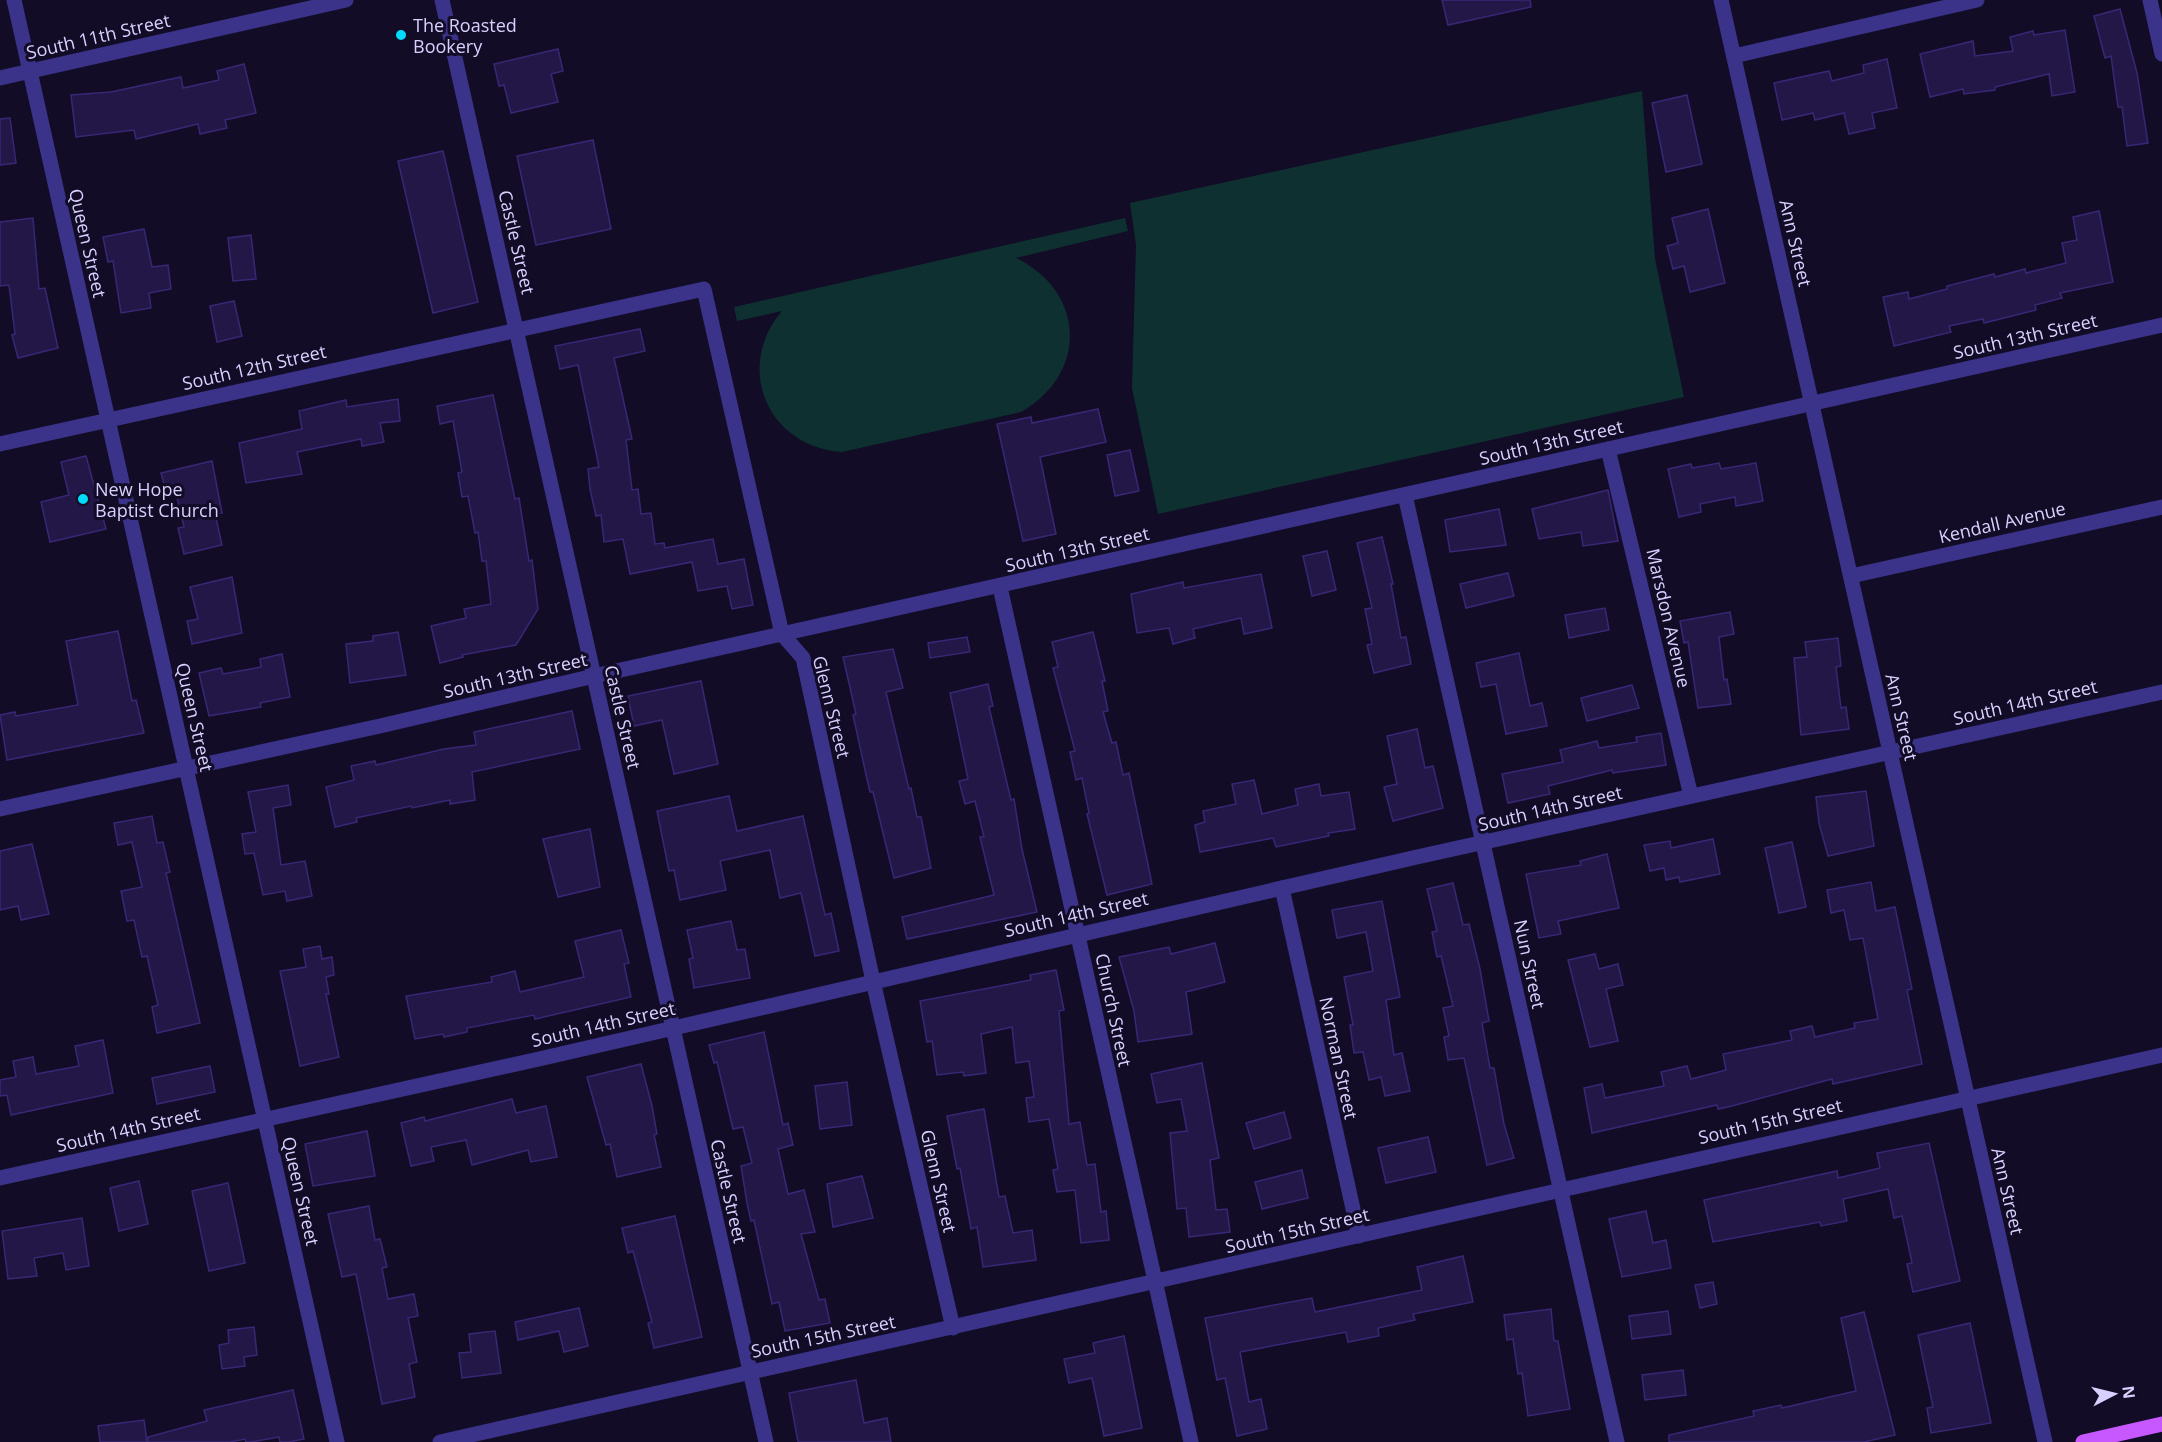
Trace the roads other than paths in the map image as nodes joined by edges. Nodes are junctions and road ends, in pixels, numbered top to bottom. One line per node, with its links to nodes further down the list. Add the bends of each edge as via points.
1 (14, 0): 9 (street, Queen Street)
2 (346, 0): 9 (street, South 11th Street)
3 (442, 0): 12 (street, Castle Street)
4 (1721, 0): 8 (street, Ann Street)
5 (1977, 0): 8 (street)
6 (2150, 0): 7 (street)
7 (2162, 54)
8 (1734, 56): 13 (street, Ann Street)
9 (30, 71): 10 (street, South 11th Street); 14 (street, Queen Street)
10 (0, 78)
11 (2162, 325): 13 (street, South 13th Street)
12 (516, 328): 14 (street, South 12th Street); 21 (street, Glenn Street, via 704,289); 22 (street, Castle Street)
13 (1812, 405): 16 (street, South 13th Street); 19 (street, Ann Street)
14 (108, 420): 15 (street, South 12th Street); 25 (street, Queen Street)
15 (0, 444)
16 (1608, 449): 17 (street, South 13th Street); 26 (street, Marsdon Avenue)
17 (1405, 495): 20 (street, South 13th Street); 28 (street, Nun Street)
18 (2162, 507): 19 (street, Kendall Avenue)
19 (1851, 576): 24 (street, Ann Street)
20 (1000, 587): 21 (street, South 13th Street); 30 (street, Church Street)
21 (782, 634): 22 (street, South 13th Street); 31 (street, Glenn Street, via 803,658)
22 (594, 676): 25 (street, South 13th Street); 32 (street, Castle Street)
23 (2162, 692): 24 (street, South 14th Street)
24 (1890, 752): 26 (street, South 14th Street); 34 (street, Ann Street)
25 (186, 768): 27 (street, South 13th Street); 35 (street, Queen Street)
26 (1691, 796): 28 (street, South 14th Street)
27 (0, 809)
28 (1484, 843): 29 (street, South 14th Street); 37 (street, Nun Street)
29 (1282, 888): 30 (street, South 14th Street); 38 (street, Norman Street)
30 (1078, 934): 31 (street, South 14th Street); 39 (street, Church Street)
31 (873, 981): 32 (street, South 14th Street); 40 (street, Glenn Street)
32 (673, 1029): 35 (street, South 14th Street); 41 (street, Castle Street)
33 (2162, 1055): 34 (street, South 15th Street)
34 (1967, 1097): 37 (street, South 15th Street); 48 (street, Ann Street)
35 (265, 1118): 36 (street, South 14th Street); 43 (street, Queen Street)
36 (0, 1178)
37 (1559, 1191): 38 (street, South 15th Street); 47 (street, Nun Street)
38 (1359, 1236): 39 (street, South 15th Street)
39 (1155, 1282): 40 (street, South 15th Street); 46 (street, Church Street)
40 (953, 1328): 41 (street, South 15th Street)
41 (750, 1372): 44 (street, South 15th Street); 45 (street, Castle Street)
42 (2162, 1424): 49 (main road)
43 (337, 1442)
44 (440, 1442)
45 (766, 1442)
46 (1191, 1442)
47 (1617, 1442)
48 (2045, 1442)
49 (2084, 1442)

